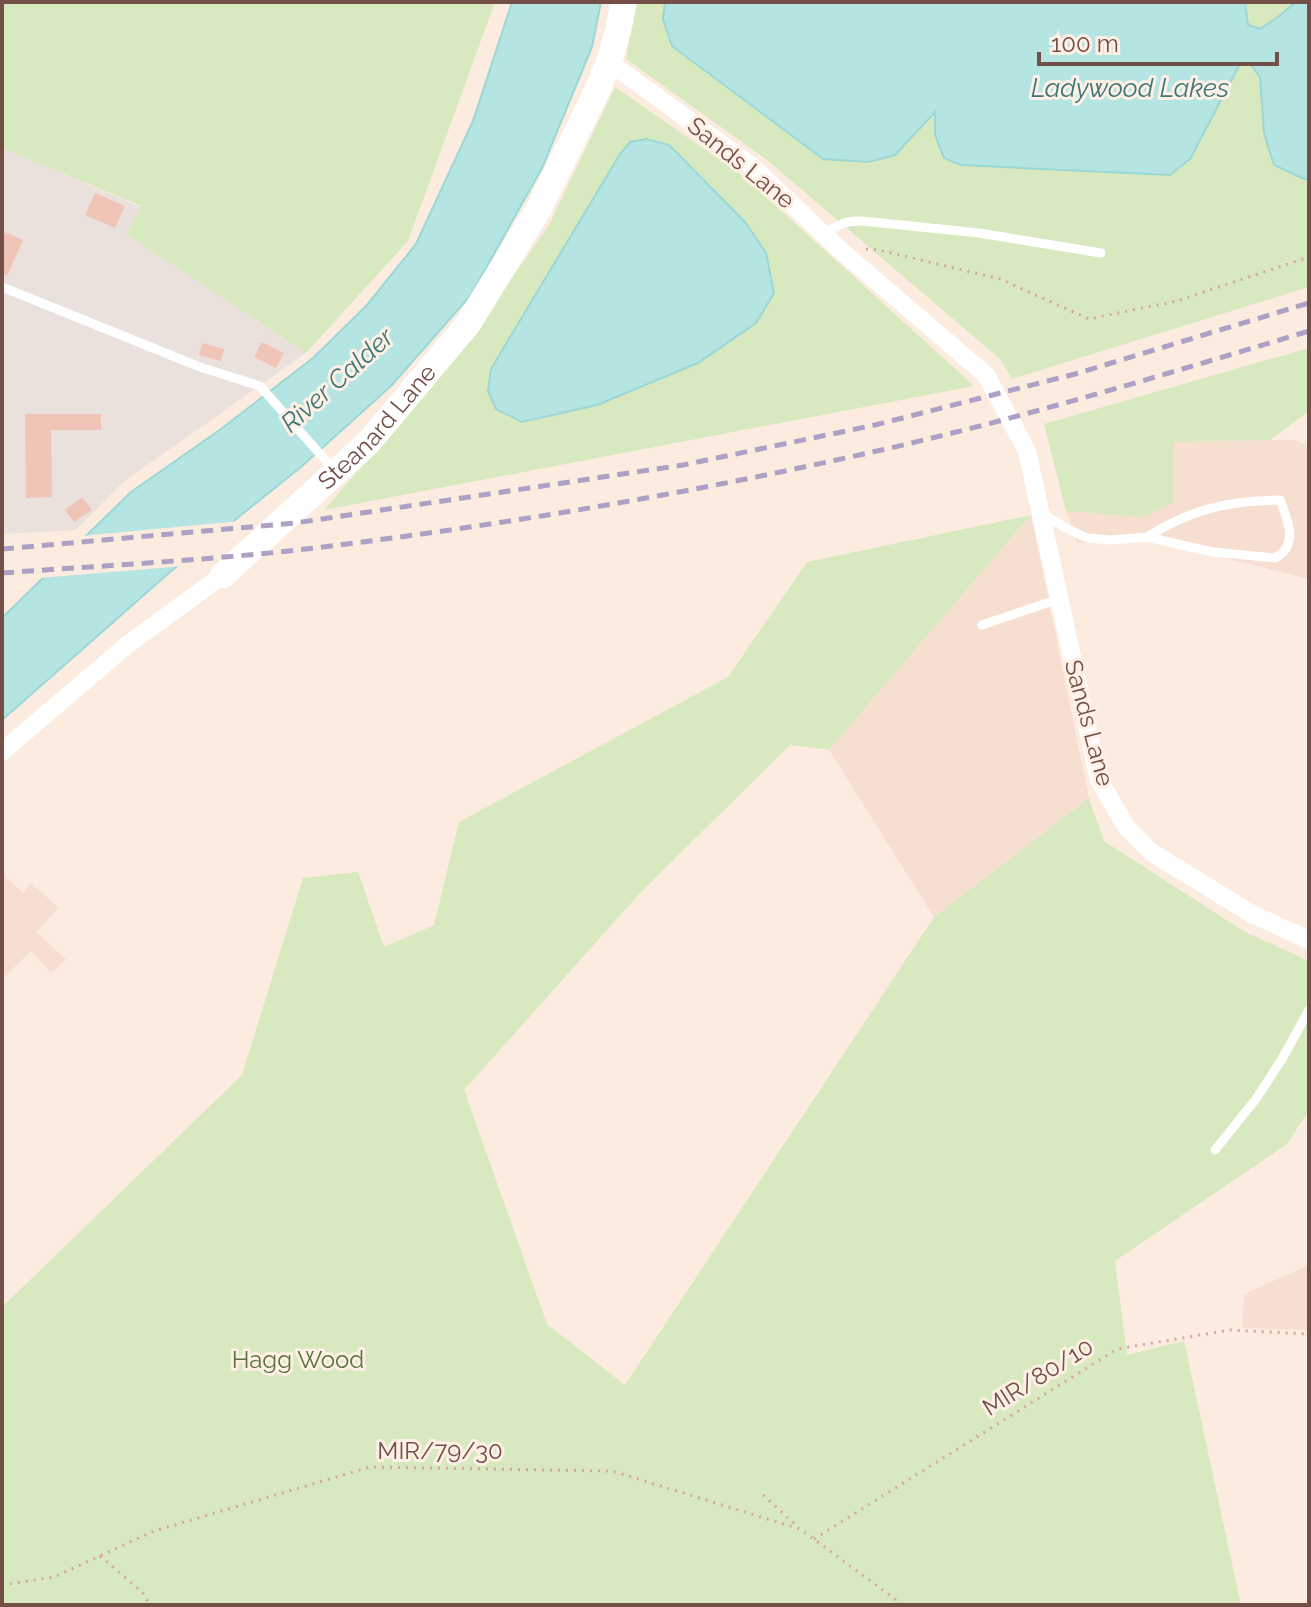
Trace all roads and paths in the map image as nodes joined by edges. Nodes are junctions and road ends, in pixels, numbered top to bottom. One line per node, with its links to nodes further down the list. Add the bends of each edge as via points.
1 (624, 2): 2 (street, Steanard Lane)
2 (609, 62): 3 (street, Sands Lane, via 753,167); 7 (street, Steanard Lane, via 538,210 468,324 368,443)
3 (831, 241): 4 (lane, via 839,224 862,221); 5 (path, via 1000,279 1089,319 1177,301); 8 (street, Sands Lane, via 986,375 1027,451)
4 (1101, 253)
5 (1309, 257)
6 (2, 287): 7 (lane, via 260,386)
7 (332, 468): 10 (street, Steanard Lane)
8 (1039, 511): 9 (lane, via 1087,538); 11 (street, Sands Lane)
9 (1147, 537): 9 (lane, via 1213,552 1275,558 1291,542 1280,500 1219,505 1188,514)
10 (223, 575): 13 (street, Steanard Lane, via 127,645)
11 (1059, 599): 12 (lane); 14 (street, Sands Lane, via 1099,780 1127,828 1151,852 1252,914)
12 (982, 625)
13 (2, 752)
14 (1309, 940)
15 (1309, 1010): 16 (lane, via 1256,1099)
16 (1215, 1150)
17 (1309, 1334): 20 (path, MIR/80/10, via 1230,1330 1117,1349)
18 (763, 1495): 19 (path)
19 (800, 1529): 20 (path); 21 (path, MIR/79/30, via 612,1471 370,1467 154,1531)
20 (814, 1539): 24 (path)
21 (100, 1556): 22 (path, MIR/79/30, via 54,1577); 23 (path)
22 (2, 1585)
23 (150, 1605)
24 (903, 1605)

